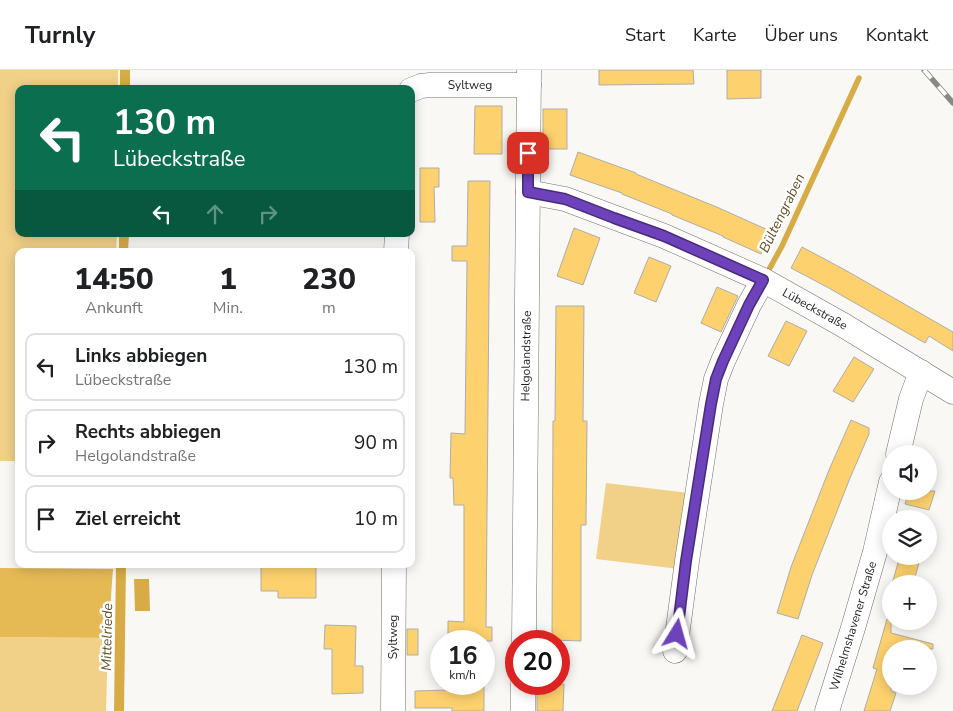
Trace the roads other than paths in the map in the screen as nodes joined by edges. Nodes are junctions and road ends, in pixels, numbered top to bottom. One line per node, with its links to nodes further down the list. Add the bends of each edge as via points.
1 (529, 77): 2 (street, Syltweg); 3 (street, Helgolandstraße)
2 (415, 88)
3 (528, 192): 4 (street, Lübeckstraße, via 565,199 592,209 664,236); 10 (street, Helgolandstraße)
4 (763, 280): 5 (street, Lübeckstraße); 11 (street, via 716,379 686,561)
5 (921, 372): 6 (street, Lübeckstraße); 7 (street)
6 (953, 392)
7 (900, 445)
8 (887, 500): 15 (street, Wilhelmshavener Straße, via 872,562)
9 (394, 568): 13 (street, Syltweg)
10 (524, 630)
11 (675, 652)
12 (523, 695): 14 (street)
13 (393, 711)
14 (523, 711)
15 (827, 711)

